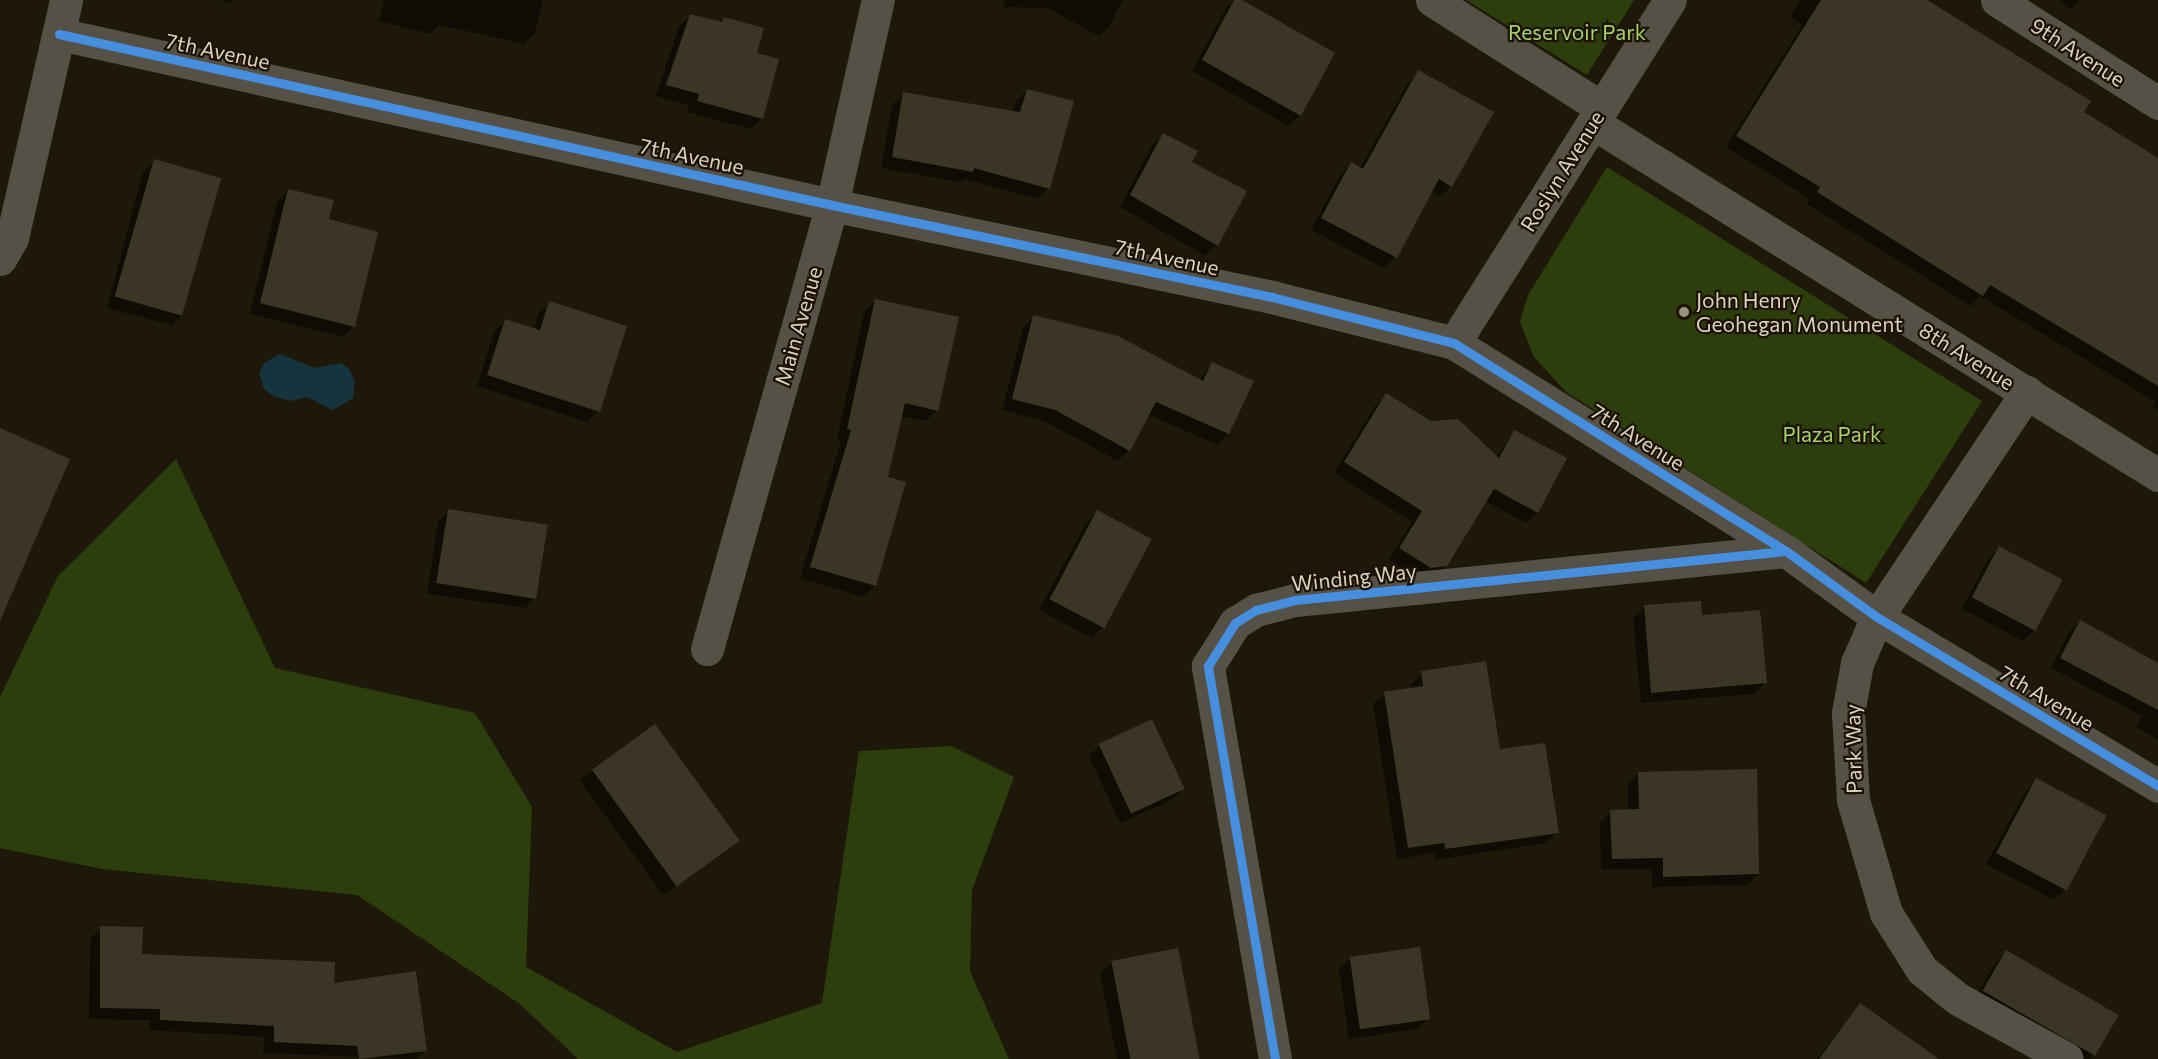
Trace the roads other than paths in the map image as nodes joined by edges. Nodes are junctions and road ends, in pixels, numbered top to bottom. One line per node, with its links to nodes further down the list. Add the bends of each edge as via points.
1 (66, 0): 6 (street)
2 (878, 0): 9 (street, Main Avenue)
3 (1432, 0): 8 (street, 8th Avenue)
4 (1670, 0): 8 (street, Roslyn Avenue)
5 (1997, 0): 7 (street, 9th Avenue)
6 (59, 34): 9 (street, 7th Avenue); 10 (street, via 12,238)
7 (2158, 103)
8 (1597, 116): 11 (street, Roslyn Avenue); 12 (street, 8th Avenue)
9 (832, 205): 11 (street, 7th Avenue, via 1272,297); 16 (street, Main Avenue)
10 (0, 260)
11 (1454, 343): 14 (street, 7th Avenue)
12 (2027, 392): 13 (street, 8th Avenue); 15 (street, Park Way)
13 (2158, 475)
14 (1786, 551): 15 (street, 7th Avenue); 18 (street, Winding Way, via 1295,600 1256,610 1235,623 1208,666)
15 (1877, 617): 17 (street, 7th Avenue); 19 (street, Park Way, via 1857,663 1848,713 1853,800 1886,913 1922,970 1958,999)
16 (707, 649)
17 (2158, 786)
18 (1275, 1059)
19 (2067, 1059)

